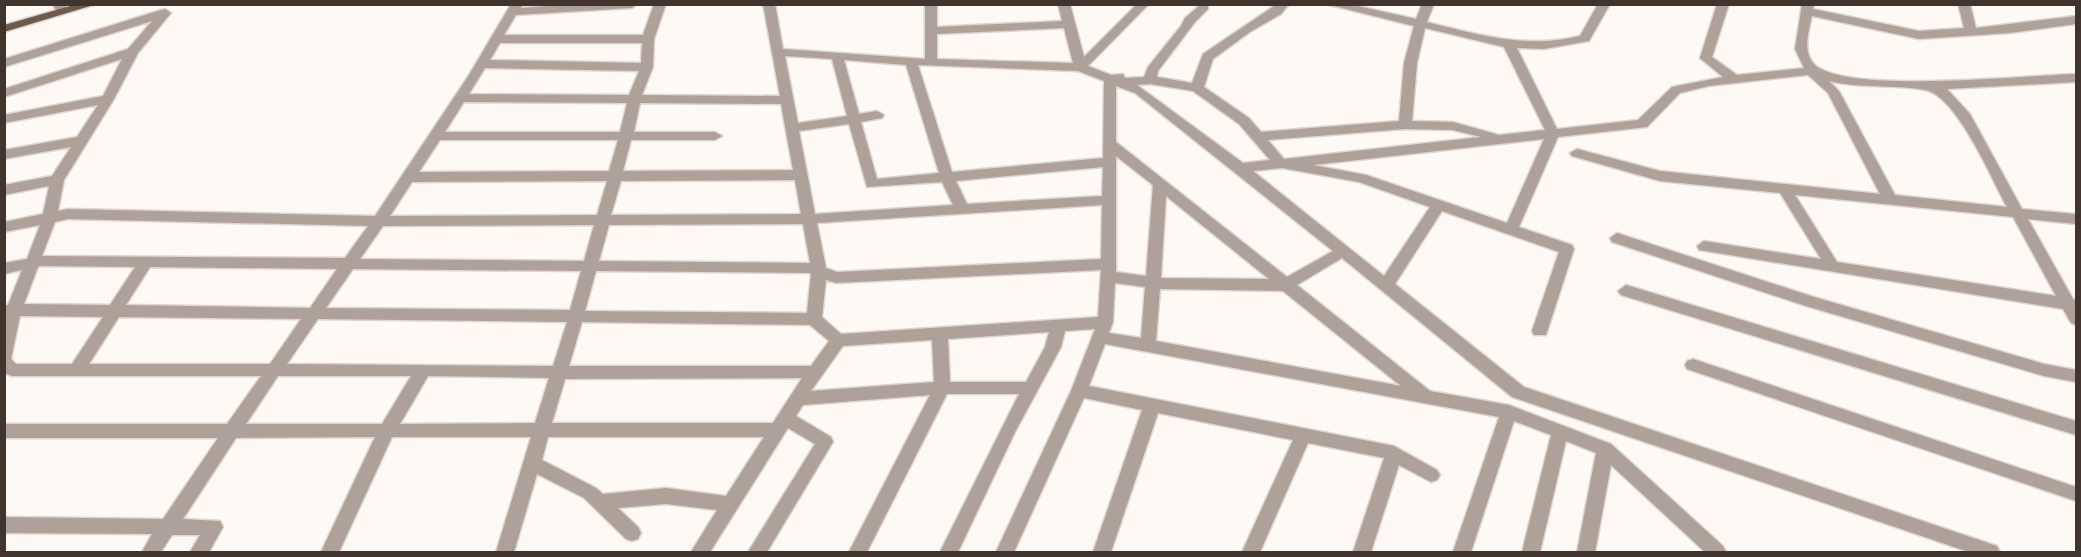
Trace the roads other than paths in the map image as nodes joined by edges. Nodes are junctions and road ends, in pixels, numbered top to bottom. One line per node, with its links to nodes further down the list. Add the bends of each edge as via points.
1 (92, 4): 14 (main road)
2 (632, 4): 15 (street)
3 (660, 4): 25 (street)
4 (769, 4): 27 (street)
5 (931, 4): 22 (street)
6 (1064, 4): 20 (street)
7 (1284, 4): 42 (street, via 1207,57)
8 (1331, 4): 19 (street)
9 (1428, 4): 19 (street)
10 (1604, 4): 26 (street, via 1585,38 1564,45)
11 (1723, 4): 39 (street, via 1706,58)
12 (1964, 4): 23 (street)
13 (1140, 5): 35 (street)
14 (60, 8): 21 (main road)
15 (515, 8): 24 (street)
16 (1204, 8): 37 (street, via 1189,21)
17 (1807, 8): 23 (street, via 1919,35); 36 (street, via 1801,54)
18 (2076, 20): 23 (street)
19 (1419, 23): 26 (street); 51 (street, via 1406,87)
20 (1069, 24): 22 (street); 35 (street)
21 (4, 29)
22 (932, 31): 32 (street)
23 (1971, 32)
24 (497, 39): 25 (street); 33 (street)
25 (648, 39): 34 (street)
26 (1509, 44): 53 (street)
27 (778, 51): 29 (street); 47 (street)
28 (132, 52): 31 (street, via 165,13); 43 (street); 45 (street)
29 (837, 56): 30 (street); 50 (street)
30 (911, 62): 32 (street); 69 (street)
31 (4, 63)
32 (931, 63): 35 (street)
33 (481, 64): 34 (street); 44 (street)
34 (647, 67): 46 (street)
35 (1080, 67): 40 (street)
36 (1811, 71): 39 (street); 41 (street, via 1837,80); 74 (street, via 1833,91)
37 (1151, 75): 40 (street); 42 (street)
38 (2076, 78): 41 (street)
39 (1734, 79): 53 (street, via 1676,90 1642,124)
40 (1115, 81): 60 (street); 65 (street, via 1138,90)
41 (1928, 87): 78 (street, via 1940,90 1963,114)
42 (1197, 88): 57 (street, via 1244,121)
43 (4, 93)
44 (459, 98): 46 (street); 54 (street)
45 (108, 99): 49 (street); 59 (street)
46 (634, 99): 47 (street); 55 (street)
47 (787, 100): 52 (street)
48 (877, 115): 50 (street)
49 (4, 119)
50 (855, 119): 52 (street); 69 (street, via 872,184)
51 (1405, 125): 57 (street); 58 (street, via 1453,126)
52 (792, 128): 66 (street)
53 (1553, 134): 58 (street); 85 (street)
54 (434, 136): 55 (street); 68 (street)
55 (626, 136): 56 (street); 67 (street)
56 (715, 136)
57 (1257, 137): 64 (street)
58 (1504, 139): 64 (street)
59 (80, 141): 62 (street); 70 (street)
60 (1109, 143): 63 (street); 71 (street)
61 (1577, 153): 72 (street, via 1660,176)
62 (4, 155)
63 (1110, 162): 69 (street); 75 (street)
64 (1280, 163): 65 (street); 76 (street, via 1361,178)
65 (1240, 168): 88 (street)
66 (801, 175): 67 (street); 81 (street)
67 (615, 176): 68 (street); 80 (street)
68 (407, 177): 83 (street)
69 (947, 177): 77 (street)
70 (57, 180): 73 (street); 79 (street)
71 (1160, 185): 97 (street); 98 (street)
72 (1784, 188): 74 (street); 93 (street)
73 (4, 190)
74 (1890, 199): 78 (street)
75 (1110, 200): 77 (street); 95 (street)
76 (1439, 205): 85 (street); 99 (street)
77 (963, 211): 81 (street)
78 (2017, 211): 82 (street); 101 (street)
79 (50, 217): 83 (street, via 68,214); 84 (street); 90 (street)
80 (602, 219): 81 (street); 83 (street); 92 (street)
81 (809, 219): 96 (street)
82 (2076, 219)
83 (379, 220): 91 (street)
84 (4, 227)
85 (1511, 230): 110 (street, via 1567,249)
86 (1617, 238): 122 (street, via 1811,302)
87 (1704, 246): 93 (street)
88 (1342, 252): 98 (street); 99 (street)
89 (145, 262): 90 (street); 91 (street); 103 (street)
90 (33, 263): 94 (street); 102 (street)
91 (348, 265): 92 (street); 104 (street)
92 (590, 266): 96 (street); 105 (street)
93 (1833, 267): 101 (street)
94 (4, 269)
95 (1108, 270): 96 (street, via 836,278); 97 (street); 109 (street)
96 (819, 271): 106 (street)
97 (1152, 283): 98 (street); 113 (street)
98 (1285, 285): 126 (street)
99 (1385, 286): 149 (street, via 1518,392)
100 (1626, 291): 131 (street)
101 (2072, 305): 107 (street)
102 (9, 311): 103 (street); 114 (street)
103 (113, 312): 104 (street); 117 (street)
104 (314, 315): 105 (street); 118 (street)
105 (576, 317): 106 (street); 120 (street)
106 (814, 319): 112 (street)
107 (2076, 319)
108 (1058, 326): 109 (street); 111 (street); 124 (street, via 1053,347)
109 (1102, 330): 113 (street); 125 (street)
110 (1540, 331)
111 (940, 333): 112 (street); 123 (street)
112 (838, 340): 121 (street)
113 (1148, 346): 126 (street)
114 (4, 356)
115 (4, 363): 117 (street, via 12,370)
116 (1693, 365): 142 (street)
117 (77, 370): 118 (street)
118 (274, 371): 119 (street); 135 (street)
119 (423, 371): 120 (street); 133 (street)
120 (560, 372): 121 (street); 132 (street)
121 (815, 372): 127 (street)
122 (2076, 376)
123 (942, 388): 124 (street); 127 (street); 156 (street)
124 (1030, 388): 157 (street)
125 (1079, 391): 128 (street); 158 (street)
126 (1427, 396): 129 (street)
127 (798, 399): 130 (street)
128 (1152, 406): 137 (street); 159 (street)
129 (1509, 412): 136 (street); 162 (street)
130 (782, 424): 132 (street); 144 (street); 155 (street, via 825,442)
131 (2076, 428)
132 (542, 429): 133 (street); 140 (street)
133 (387, 430): 135 (street); 152 (street)
134 (4, 431): 135 (street)
135 (232, 432): 146 (street)
136 (1560, 432): 138 (street); 163 (street)
137 (1303, 436): 139 (street); 160 (street)
138 (1605, 449): 148 (street); 164 (street)
139 (1394, 453): 141 (street); 161 (street)
140 (532, 463): 143 (street, via 590,492); 153 (street)
141 (1431, 475)
142 (2076, 494)
143 (599, 502): 144 (street, via 666,496); 147 (street)
144 (730, 504): 154 (street)
145 (4, 525): 146 (street)
146 (168, 525): 150 (street); 151 (street, via 214,527)
147 (632, 533)
148 (1713, 548): 165 (street)
149 (1985, 551)
150 (151, 552)
151 (199, 552)
152 (330, 552)
153 (505, 552)
154 (700, 552)
155 (757, 552)
156 (858, 552)
157 (948, 552)
158 (1005, 552)
159 (1102, 552)
160 (1251, 552)
161 (1362, 552)
162 (1462, 552)
163 (1531, 552)
164 (1586, 552)
165 (1730, 552)

